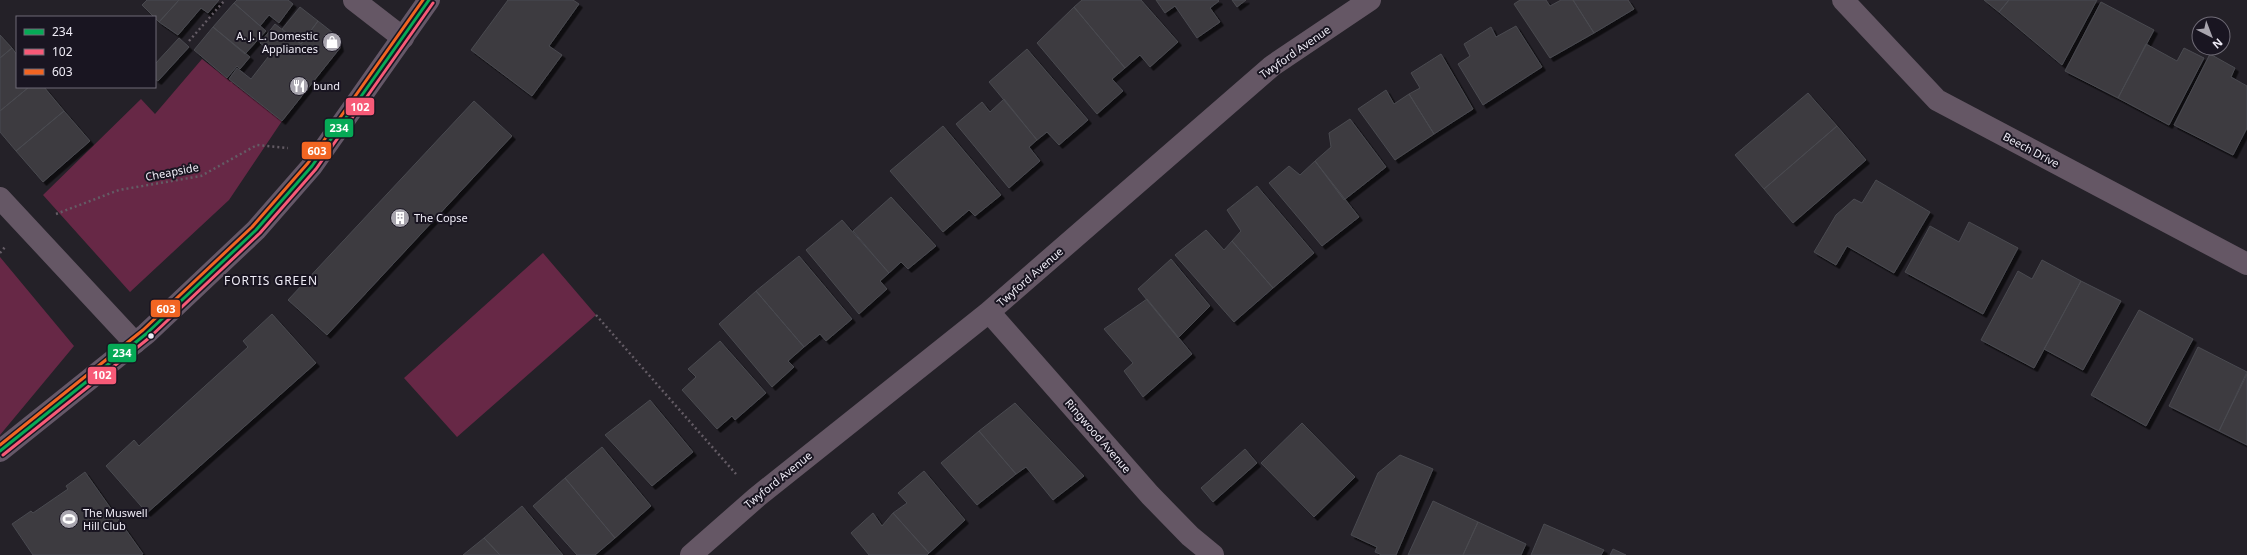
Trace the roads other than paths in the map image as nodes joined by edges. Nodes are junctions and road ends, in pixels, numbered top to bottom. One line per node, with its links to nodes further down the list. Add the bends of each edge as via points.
1 (354, 0): 5 (street)
2 (429, 0): 5 (main road)
3 (1370, 0): 8 (street, Twyford Avenue, via 1272,66)
4 (1843, 0): 7 (street, Beech Drive, via 1936,100)
5 (403, 38): 9 (main road, via 323,150 256,230)
6 (0, 198): 9 (street)
7 (2247, 264)
8 (989, 312): 11 (street, Twyford Avenue, via 757,497); 12 (street, Ringwood Avenue, via 1150,495)
9 (135, 344): 10 (main road)
10 (0, 451)
11 (691, 555)
12 (1212, 555)

